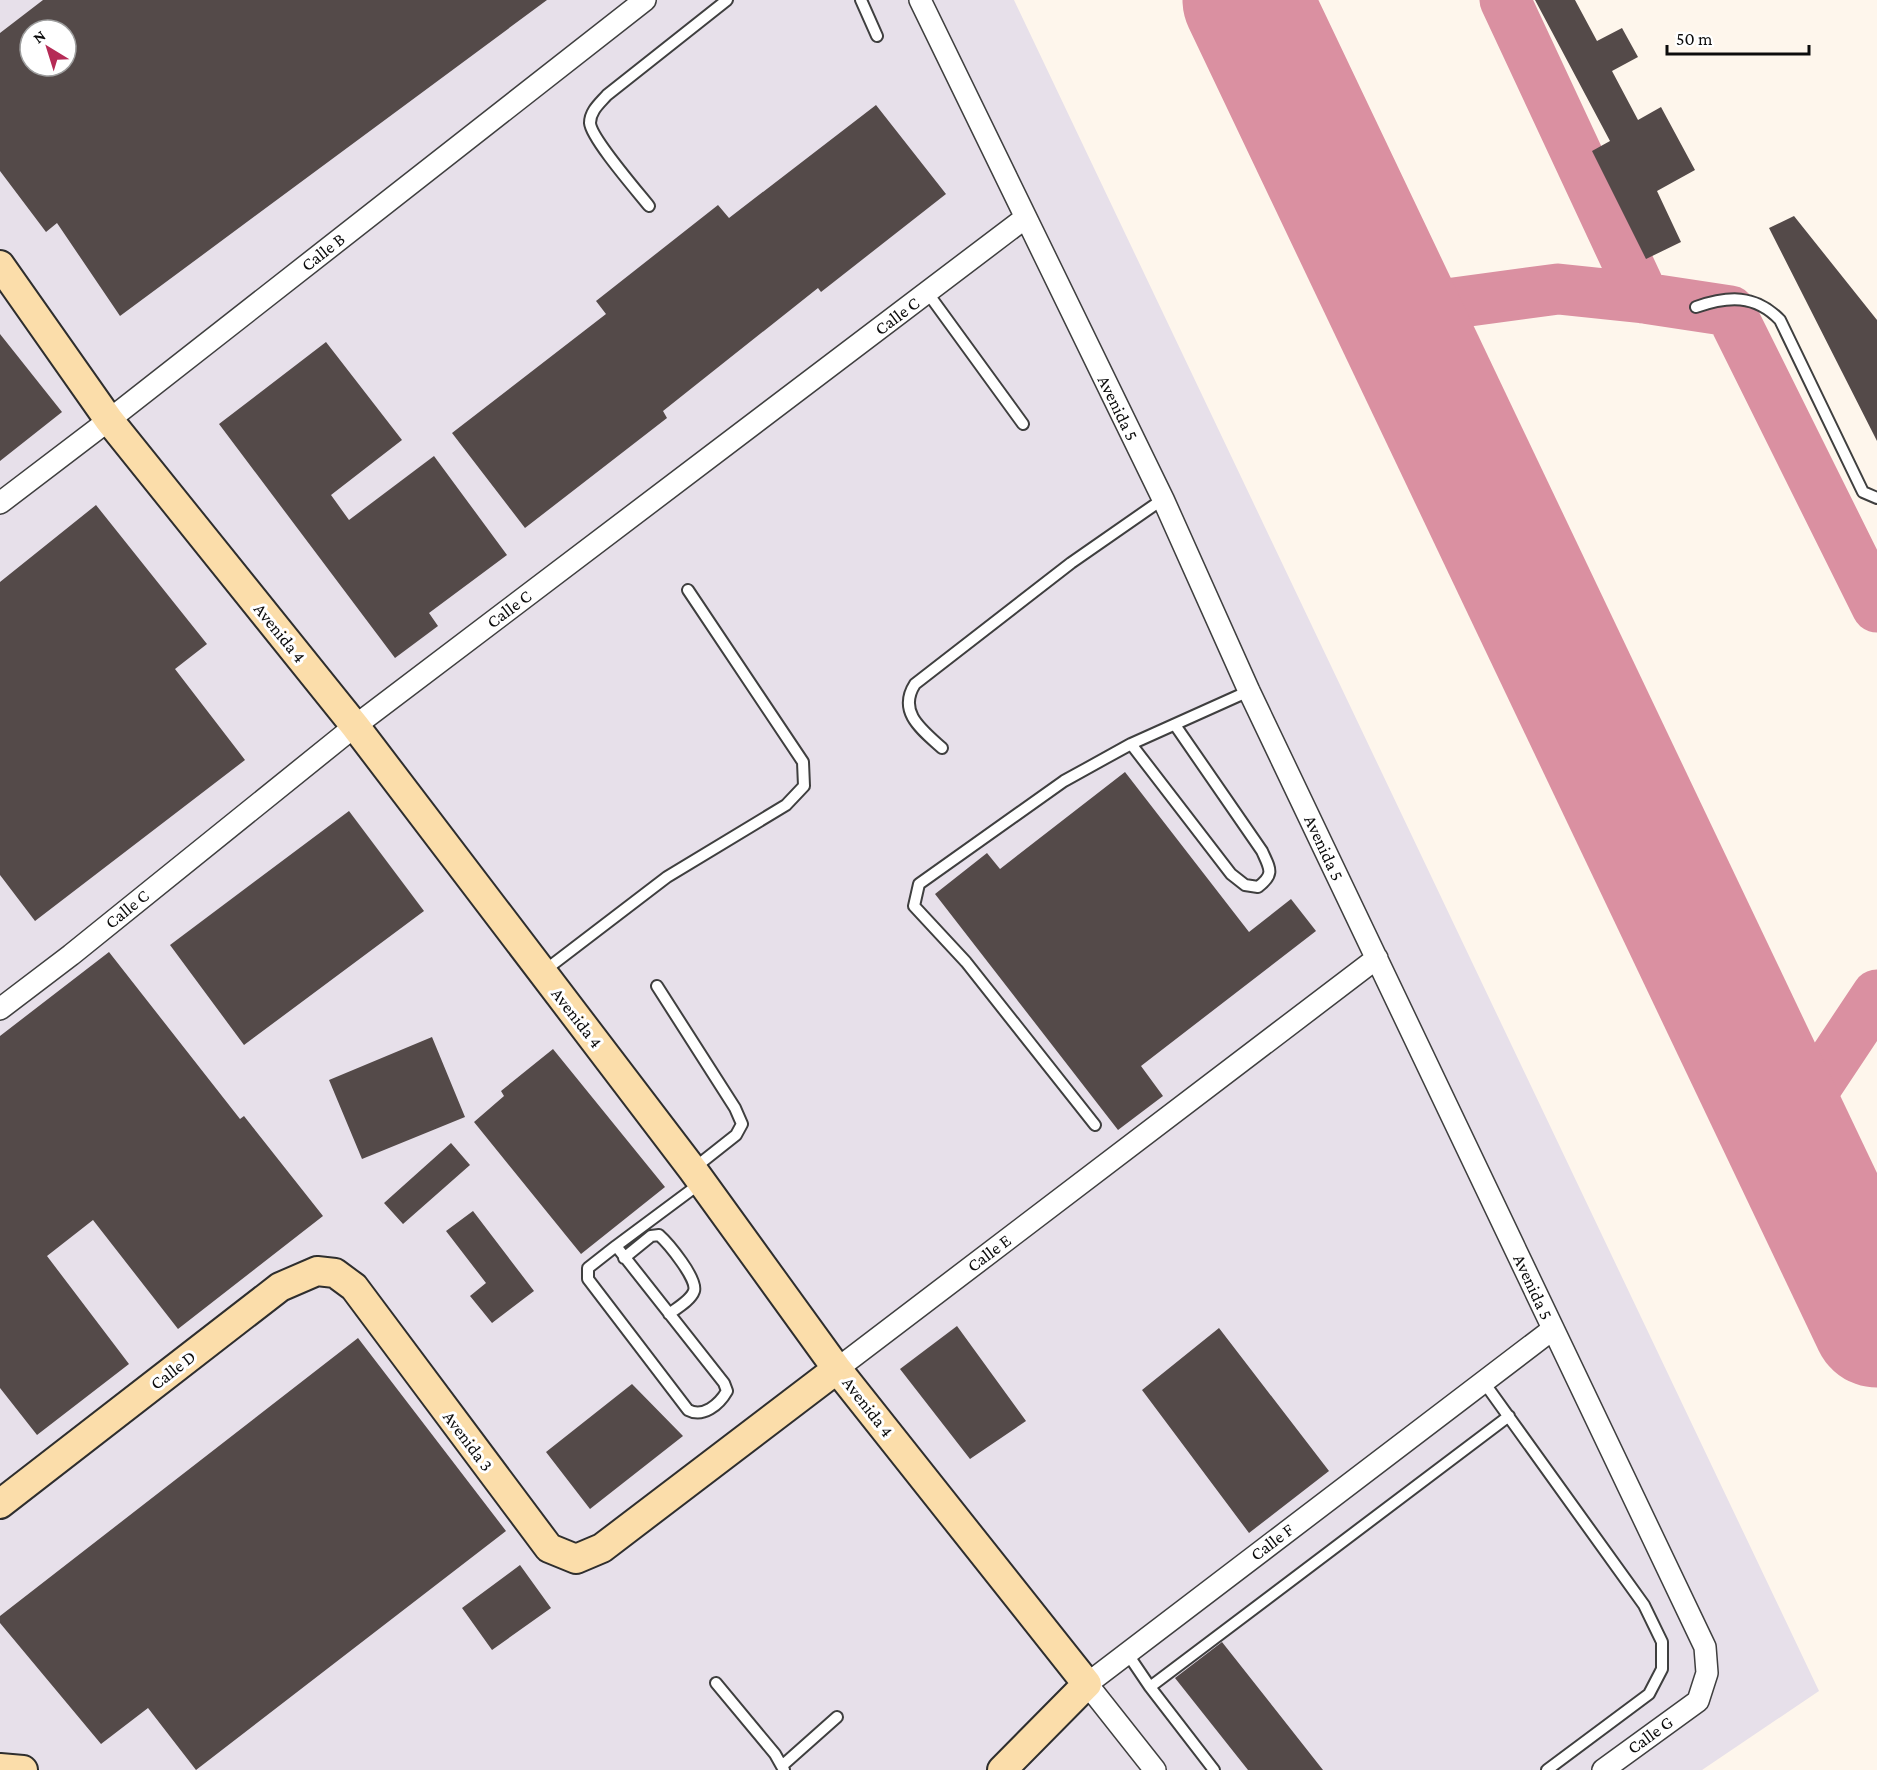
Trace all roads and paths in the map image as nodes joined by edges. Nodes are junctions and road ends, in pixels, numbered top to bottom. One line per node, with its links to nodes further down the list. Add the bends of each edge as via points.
1 (645, 0): 11 (street, Calle B)
2 (727, 0): 6 (lane, via 595,108 590,123 595,137)
3 (861, 0): 5 (lane)
4 (920, 0): 7 (street, Avenida 5)
5 (877, 36)
6 (649, 206)
7 (1025, 218): 9 (street, Calle C); 14 (street, Avenida 5)
8 (0, 265): 11 (main road, Avenida 4)
9 (927, 292): 12 (lane); 19 (street, Calle C)
10 (1696, 307): 13 (lane, via 1719,300 1752,302 1768,309 1779,320 1863,492)
11 (109, 420): 15 (street, Calle B); 19 (main road, Avenida 4)
12 (1023, 424)
13 (1877, 498)
14 (1163, 499): 17 (street, Avenida 5); 21 (lane, via 1071,563 915,684 909,693 910,714)
15 (0, 503)
16 (688, 590): 23 (lane, via 803,762 804,786 786,805 667,877)
17 (1249, 691): 18 (lane); 22 (street, Avenida 5)
18 (1175, 725): 20 (lane); 20 (lane, via 1262,851 1270,872 1258,887 1245,885 1232,874)
19 (355, 726): 23 (main road, Avenida 4); 25 (street, Calle C)
20 (1131, 744): 26 (lane, via 1064,781 920,884 914,906 966,962)
21 (942, 748)
22 (1377, 958): 32 (street, Avenida 5); 33 (street, Calle E)
23 (542, 973): 27 (main road, Avenida 4)
24 (657, 986): 27 (lane, via 742,1124 736,1136)
25 (0, 1009)
26 (1095, 1125)
27 (698, 1176): 28 (lane); 33 (main road, Avenida 4)
28 (616, 1246): 29 (lane); 31 (lane, via 588,1268 588,1279 688,1410 704,1413 727,1391)
29 (624, 1257): 31 (lane); 31 (lane, via 651,1236 658,1235 667,1241 694,1281 695,1289)
30 (354, 1287): 36 (main road, Calle D, via 335,1273 317,1271 280,1287); 37 (main road, Avenida 3, via 549,1548 576,1559)
31 (669, 1314)
32 (1553, 1329): 34 (street, Calle F); 42 (street, Avenida 5, via 1705,1647 1707,1673)
33 (837, 1369): 37 (main road, Calle E); 40 (main road, Avenida 4)
34 (1483, 1382): 35 (lane); 38 (street, Calle F)
35 (1509, 1416): 41 (lane); 50 (lane, via 1644,1605 1662,1642 1662,1669 1649,1694)
36 (0, 1504)
37 (602, 1548)
38 (1127, 1653): 40 (street, Calle F); 41 (lane)
39 (716, 1683): 44 (lane)
40 (1087, 1684): 47 (main road, Calle F); 48 (street, Avenida 4)
41 (1150, 1687): 49 (lane)
42 (1698, 1701): 51 (street, Calle G)
43 (837, 1717): 44 (lane)
44 (783, 1767)
45 (0, 1768): 46 (main road)
46 (23, 1770)
47 (1002, 1770)
48 (1155, 1770)
49 (1214, 1770)
50 (1547, 1770)
51 (1603, 1770)

